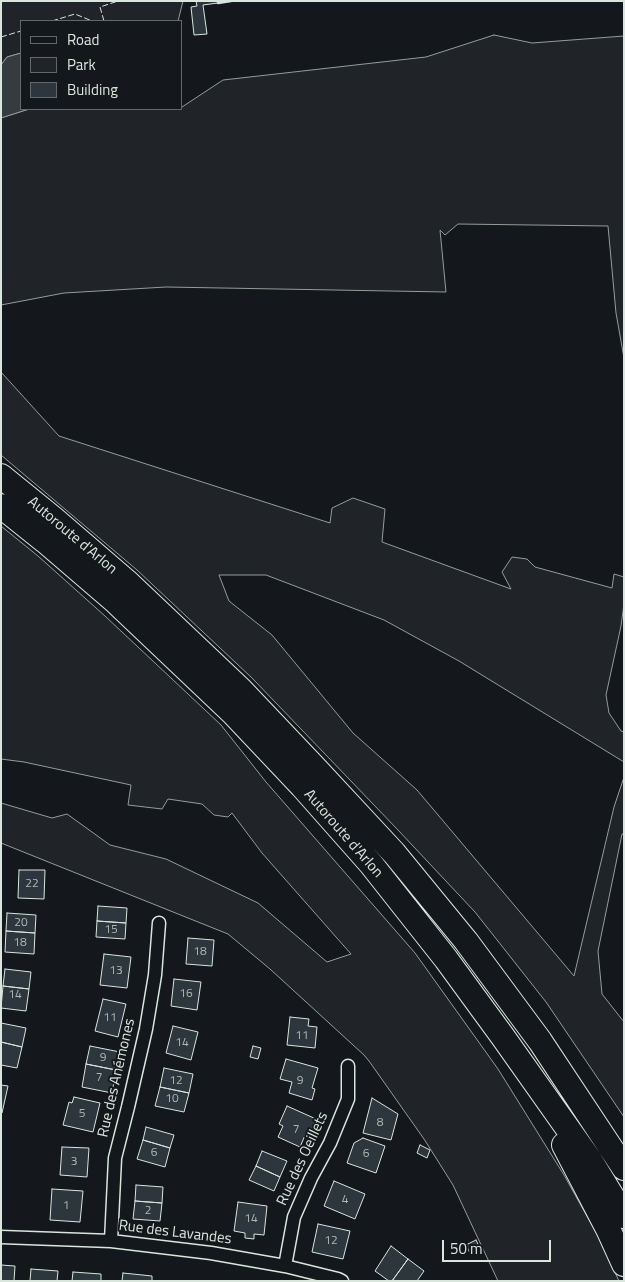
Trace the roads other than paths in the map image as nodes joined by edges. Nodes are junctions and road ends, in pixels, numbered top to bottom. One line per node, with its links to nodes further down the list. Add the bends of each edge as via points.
1 (1, 476): 6 (highway, Autoroute d'Arlon, via 126,582 241,690 394,853 466,941 540,1040)
2 (1, 506): 5 (highway, Autoroute d'Arlon, via 116,602 233,714 302,786 371,864 446,959)
3 (159, 923): 9 (street, Rue des Anémones, via 146,1029 114,1158)
4 (348, 1066): 11 (street, Rue des Oeillets, via 348,1099 294,1217)
5 (548, 1101): 7 (highway, Autoroute d'Arlon, via 590,1160); 10 (highway, via 566,1148)
6 (624, 1168)
7 (624, 1216)
8 (1, 1237): 9 (street, Rue des Lavandes)
9 (111, 1241): 11 (street, Rue des Lavandes)
10 (624, 1264)
11 (285, 1266): 12 (street, Rue des Lavandes)
12 (342, 1281)

